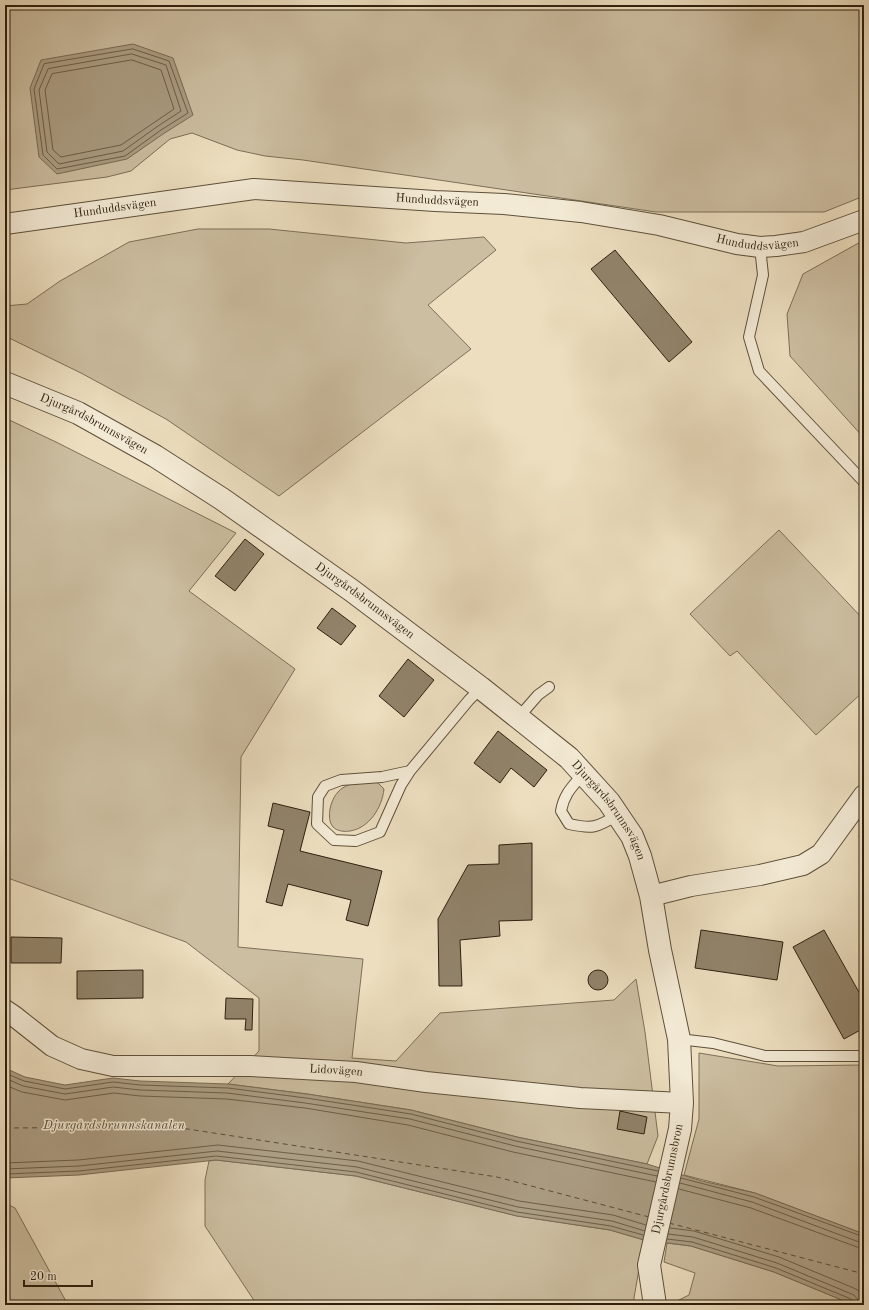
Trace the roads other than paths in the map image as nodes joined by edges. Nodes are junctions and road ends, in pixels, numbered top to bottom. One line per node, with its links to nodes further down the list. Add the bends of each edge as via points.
1 (864, 220): 3 (street, Hunduddsvägen, via 804,242)
2 (5, 224): 3 (street, Hunduddsvägen, via 254,189 504,204 581,212 659,225)
3 (760, 247): 5 (lane, via 764,275 749,337 760,371)
4 (5, 383): 6 (street, Djurgårdsbrunnsvägen, via 78,413 155,456 222,499 351,590)
5 (864, 482)
6 (481, 688): 8 (street, Djurgårdsbrunnsvägen); 9 (lane)
7 (549, 688): 8 (lane, via 538,695)
8 (518, 718): 10 (street, Djurgårdsbrunnsvägen, via 569,758)
9 (410, 771): 9 (lane, via 382,777 341,780 325,786 318,797 317,824 334,840 356,841 380,832)
10 (584, 774): 12 (street, Djurgårdsbrunnsvägen); 12 (lane, via 563,799 561,811 569,824 598,826)
11 (864, 795): 13 (street, via 821,854 802,866 691,886)
12 (618, 815): 13 (street, Djurgårdsbrunnsvägen, via 632,836)
13 (651, 896): 15 (street, Djurgårdsbrunnsvägen)
14 (5, 1010): 17 (street, Lidovägen, via 52,1046 81,1059 113,1066 250,1066 356,1072 580,1098)
15 (679, 1039): 16 (lane, via 713,1043 765,1056); 17 (street, Djurgårdsbrunnsvägen)
16 (864, 1056)
17 (682, 1103): 18 (street, Djurgårdsbrunnsbron, via 678,1136 649,1265)
18 (655, 1305)

